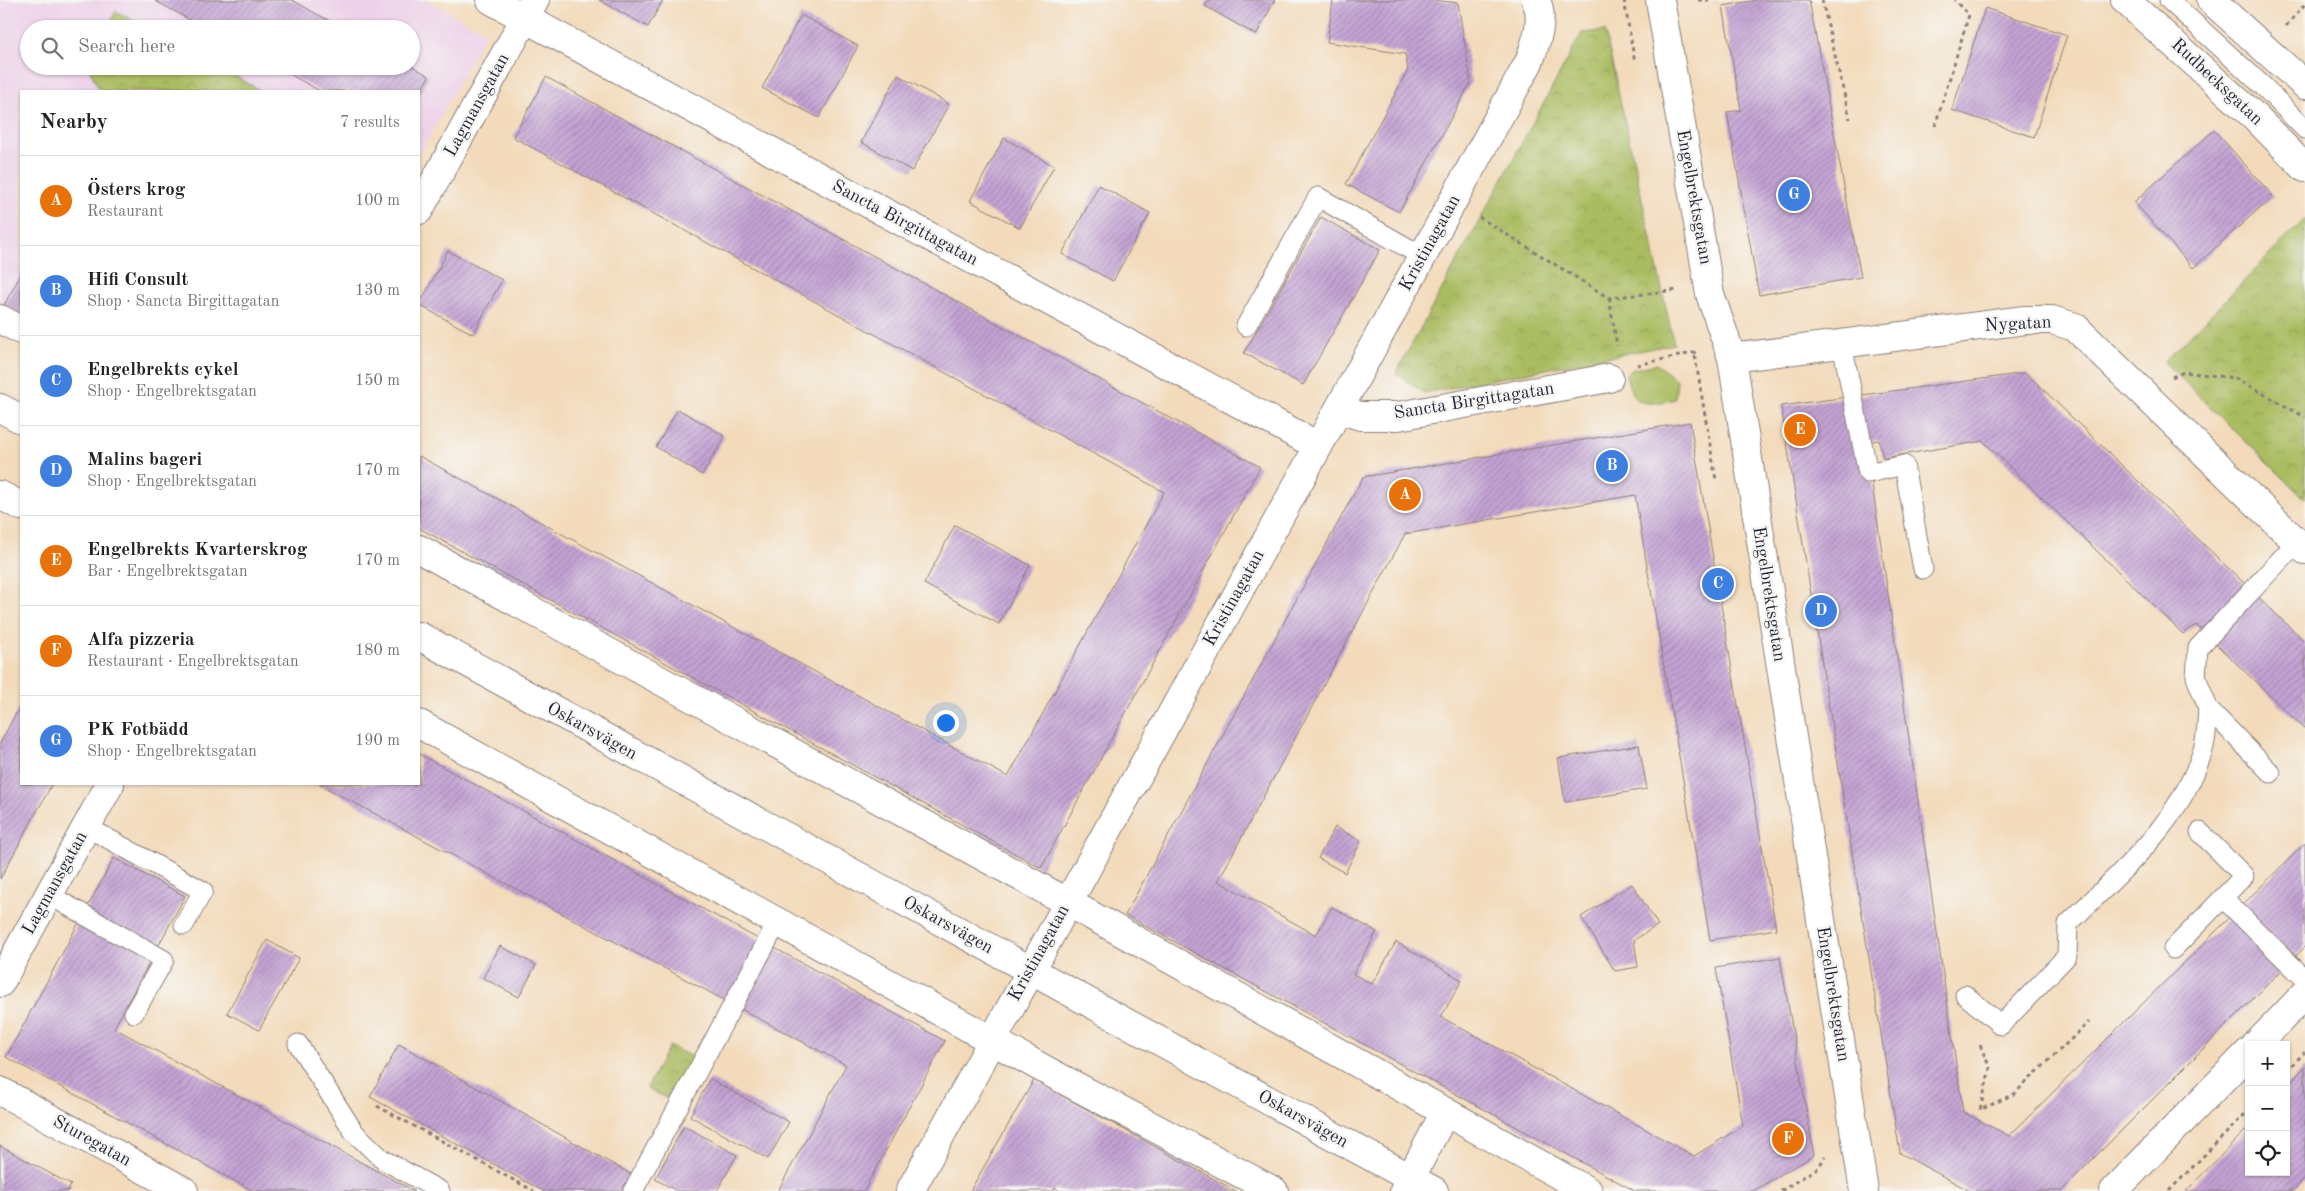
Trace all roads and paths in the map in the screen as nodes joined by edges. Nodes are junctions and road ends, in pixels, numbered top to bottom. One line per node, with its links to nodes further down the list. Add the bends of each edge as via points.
1 (491, 0): 13 (street, Sancta Birgittagatan)
2 (1536, 0): 21 (street, Kristinagatan, via 1540,31 1529,62)
3 (1624, 0): 15 (path)
4 (1660, 0): 34 (street, Engelbrektsgatan, via 1710,294)
5 (1698, 0): 6 (path)
6 (1709, 0)
7 (1822, 0): 17 (path)
8 (1954, 0): 18 (path, via 1969,14)
9 (2125, 0): 20 (street, Rudbecksgatan, via 2253,115)
10 (2170, 0): 19 (lane)
11 (2211, 0): 16 (street)
12 (2305, 4): 14 (path)
13 (530, 9): 22 (street, Lagmansgatan); 41 (street, Sancta Birgittagatan)
14 (2285, 27)
15 (1636, 69)
16 (2305, 85)
17 (1850, 118)
18 (1935, 126)
19 (2305, 129)
20 (2305, 168)
21 (1452, 202): 23 (street, Kristinagatan); 26 (path)
22 (420, 205)
23 (1422, 256): 29 (lane, via 1318,197); 38 (street, Kristinagatan)
24 (1675, 282): 25 (path)
25 (1677, 290): 26 (path); 27 (path)
26 (1609, 298): 35 (path)
27 (1681, 298)
28 (0, 318): 30 (street)
29 (1246, 326)
30 (20, 329)
31 (1693, 343): 33 (path)
32 (1842, 344): 34 (street, Nygatan); 36 (street, Nygatan, via 2025,320 2052,320 2075,327); 47 (lane, via 1868,473 1904,465)
33 (1694, 352): 34 (path); 35 (path); 42 (path)
34 (1732, 358): 91 (street, Engelbrektsgatan)
35 (1615, 373): 38 (street, Sancta Birgittagatan, via 1398,416 1360,416)
36 (2140, 390): 39 (path, via 2184,372 2235,378); 45 (street, Nygatan)
37 (0, 408): 40 (street)
38 (1338, 409): 41 (street, Kristinagatan)
39 (2305, 417)
40 (20, 418)
41 (1318, 446): 57 (street, Kristinagatan)
42 (1718, 490)
43 (0, 495): 44 (street)
44 (20, 505)
45 (2301, 546): 49 (lane, via 2198,648 2196,677)
46 (420, 550): 57 (street)
47 (1922, 568)
48 (420, 637): 61 (street, Oskarsvägen)
49 (2208, 708): 51 (lane); 65 (lane, via 2204,748 2180,804 2157,833 2068,924 2067,956 2000,1025)
50 (420, 725): 58 (street)
51 (2271, 773)
52 (109, 785): 53 (street, Lagmansgatan)
53 (86, 827): 55 (street, Lagmansgatan); 59 (lane, via 203,891)
54 (2200, 832): 56 (lane, via 2244,876)
55 (49, 895): 63 (street, Lagmansgatan); 66 (lane, via 164,960)
56 (2223, 898): 60 (lane); 62 (lane)
57 (1067, 902): 61 (street, Kristinagatan); 77 (street)
58 (778, 921): 69 (street); 85 (lane)
59 (184, 925)
60 (2173, 949)
61 (1030, 970): 69 (street, Kristinagatan); 80 (street, Oskarsvägen)
62 (2305, 979)
63 (0, 983)
64 (2305, 994): 70 (street)
65 (1965, 995)
66 (134, 1013)
67 (2089, 1022): 68 (path, via 2014,1094 1980,1110 1990,1068 1980,1045)
68 (1973, 1038)
69 (993, 1039): 86 (street, Kristinagatan); 87 (street)
70 (2260, 1041)
71 (298, 1044): 83 (lane, via 354,1132 382,1159)
72 (2305, 1052): 74 (path)
73 (2245, 1056): 92 (street)
74 (2290, 1068)
75 (0, 1091): 82 (street, Sturegatan)
76 (377, 1106): 84 (path)
77 (1446, 1112): 80 (street); 89 (street)
78 (2245, 1114): 93 (path)
79 (1827, 1147): 81 (path, via 1819,1167)
80 (1407, 1185): 88 (street, Oskarsvägen)
81 (1787, 1190): 90 (path)
82 (184, 1191)
83 (440, 1191)
84 (534, 1191)
85 (632, 1191)
86 (910, 1191)
87 (1274, 1191)
88 (1434, 1191)
89 (1588, 1191)
90 (1781, 1191)
91 (1864, 1191)
92 (2114, 1191)
93 (2169, 1191)

